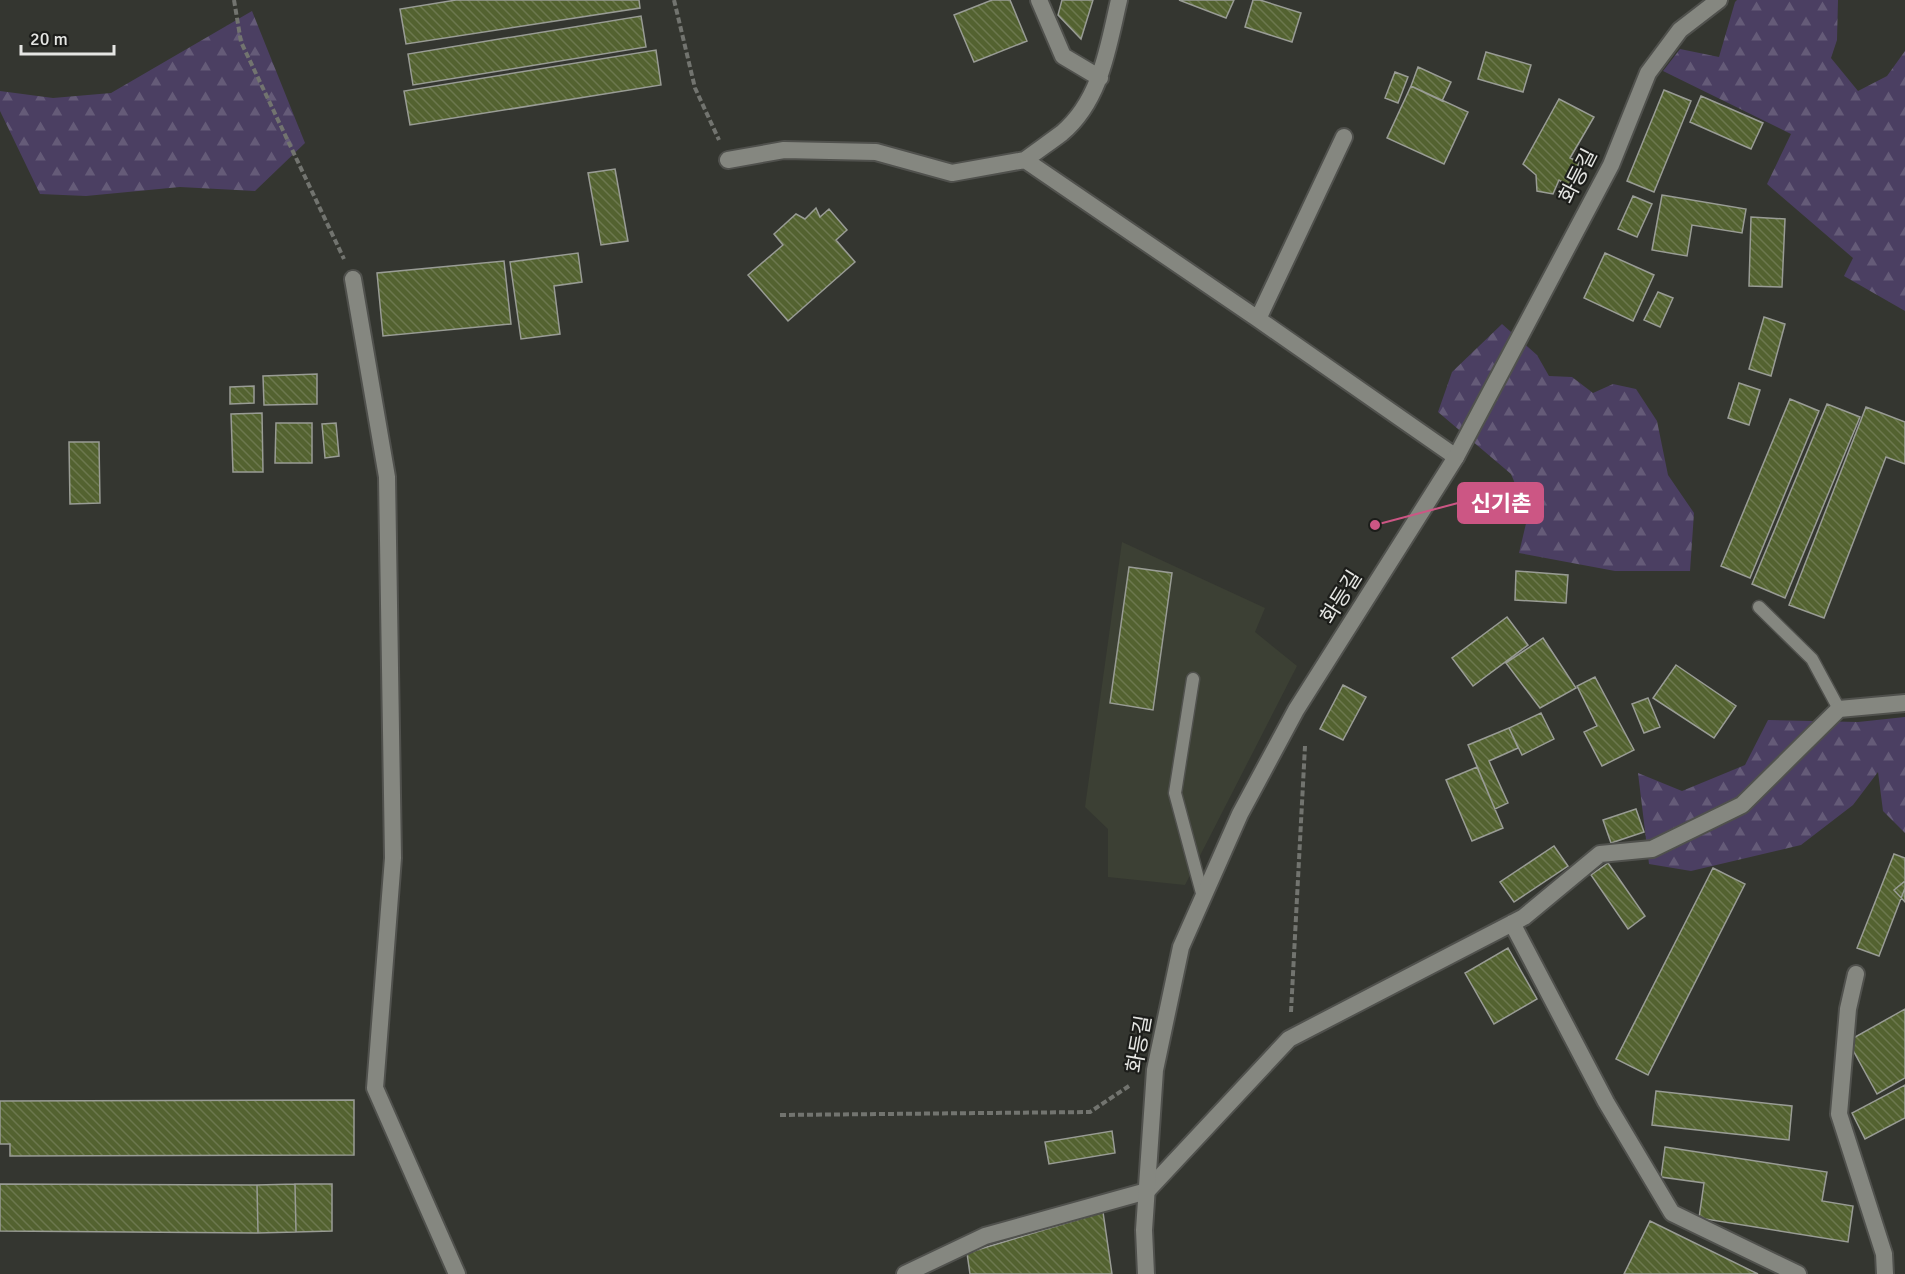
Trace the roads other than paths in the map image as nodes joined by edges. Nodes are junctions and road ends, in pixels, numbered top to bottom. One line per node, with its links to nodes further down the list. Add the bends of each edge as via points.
1 (1039, 0): 4 (street, via 1063,56)
2 (1119, 0): 4 (street)
3 (1719, 0): 10 (street, 화등길, via 1680,30 1648,73 1611,165)
4 (1100, 78): 7 (street, via 1085,106 1063,131)
5 (1344, 137): 9 (street)
6 (728, 160): 7 (street, via 784,150 876,152 952,173)
7 (1024, 160): 9 (street)
8 (353, 279): 19 (street, via 387,477 393,858 375,1088)
9 (1258, 319): 10 (street)
10 (1456, 457): 15 (street, 화등길, via 1296,710 1240,814)
11 (1759, 607): 14 (lane, via 1812,659)
12 (1193, 679): 15 (lane, via 1174,794)
13 (1905, 703): 14 (street)
14 (1839, 709): 16 (street, via 1742,805 1653,849 1600,854)
15 (1203, 897): 18 (street, 화등길, via 1181,947 1155,1070)
16 (1512, 924): 18 (street, via 1289,1039); 22 (street, via 1606,1102 1672,1213)
17 (1856, 974): 23 (street, via 1848,1009 1839,1114 1884,1254)
18 (1147, 1191): 20 (street, via 985,1236); 21 (street, 화등길)
19 (457, 1274)
20 (905, 1274)
21 (1146, 1274)
22 (1798, 1274)
23 (1885, 1274)

